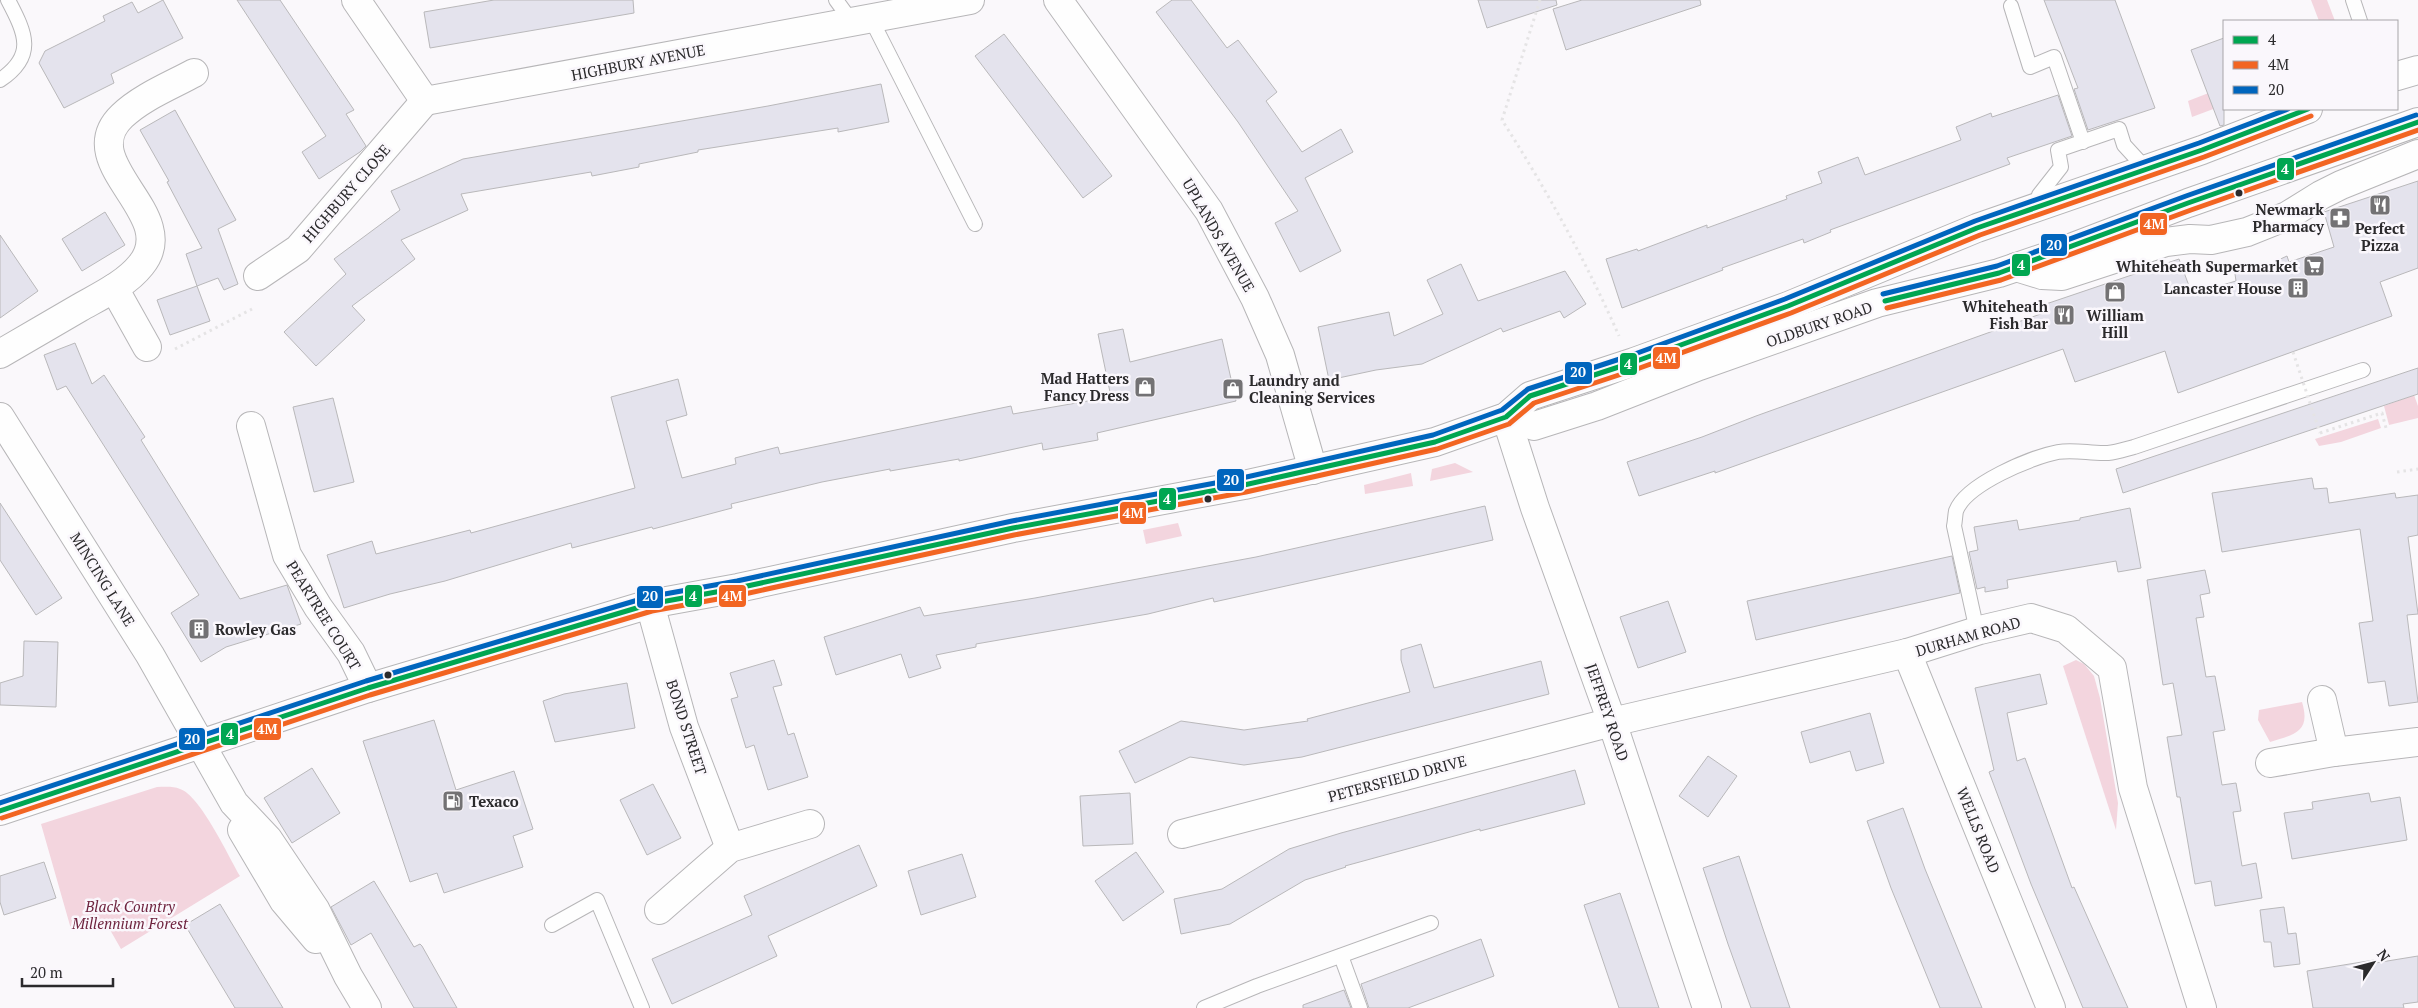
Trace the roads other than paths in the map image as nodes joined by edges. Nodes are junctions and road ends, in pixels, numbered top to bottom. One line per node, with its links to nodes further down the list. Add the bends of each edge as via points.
1 (8, 0): 13 (lane, via 23,32 24,55 13,71)
2 (356, 0): 14 (street)
3 (836, 0): 8 (lane)
4 (970, 0): 8 (street, HIGHBURY AVENUE)
5 (1058, 0): 31 (street, UPLANDS AVENUE, via 1209,211 1255,298 1280,355)
6 (2353, 0): 9 (lane)
7 (2011, 6): 17 (lane, via 2030,66 2054,57)
8 (861, 20): 14 (street, HIGHBURY AVENUE); 21 (lane)
9 (2360, 20)
10 (2418, 70): 12 (street)
11 (194, 73): 24 (street, via 140,102 121,117 108,137 109,156 151,227 150,249 142,265)
12 (2398, 76)
13 (0, 80)
14 (425, 101): 23 (street, HIGHBURY CLOSE, via 298,249)
15 (2305, 110): 19 (street, OLDBURY ROAD)
16 (2418, 122): 22 (street, OLDBURY ROAD)
17 (2083, 142): 19 (lane, via 2119,129 2124,145); 20 (lane, via 2058,150 2061,167 2040,195)
18 (2418, 154): 22 (street, via 2321,194 2287,216 2247,232 2211,240 2166,242 2062,276 2042,275)
19 (2146, 169): 20 (street, OLDBURY ROAD)
20 (2036, 206): 29 (street, OLDBURY ROAD, via 1788,306 1530,396)
21 (975, 224)
22 (2016, 266): 29 (street, OLDBURY ROAD, via 1877,303 1534,426)
23 (258, 276)
24 (114, 288): 25 (street); 26 (street)
25 (158, 346)
26 (0, 354)
27 (2363, 370): 33 (lane, via 2134,447 2108,453 2058,452 1992,478 1957,510 1954,526)
28 (0, 417): 39 (street, MINCING LANE, via 111,592)
29 (1506, 417): 31 (street, OLDBURY ROAD, via 1435,442); 37 (street, JEFFREY ROAD)
30 (251, 426): 35 (street, PEARTREE COURT, via 287,555 351,652)
31 (1313, 470): 32 (street, OLDBURY ROAD, via 1013,528)
32 (650, 604): 35 (street, OLDBURY ROAD); 45 (street, BOND STREET, via 684,727)
33 (1977, 631): 34 (street, DURHAM ROAD); 56 (street, DURHAM ROAD, via 2031,618 2066,629 2112,668 2133,788)
34 (1907, 653): 37 (street, DURHAM ROAD); 55 (street, WELLS ROAD)
35 (368, 688): 39 (street, OLDBURY ROAD)
36 (2322, 700): 40 (street)
37 (1612, 722): 44 (street, PETERSFIELD DRIVE); 54 (street, JEFFREY ROAD)
38 (2418, 742): 40 (street)
39 (201, 743): 42 (street, OLDBURY ROAD); 50 (street, MINCING LANE, via 234,803 238,824 284,901 348,976)
40 (2334, 752): 41 (street)
41 (2270, 763)
42 (0, 810)
43 (810, 824): 45 (street)
44 (1182, 834)
45 (730, 848): 46 (street)
46 (659, 910)
47 (1431, 923): 49 (lane)
48 (552, 925): 51 (lane, via 597,900)
49 (1340, 956): 52 (lane); 53 (lane)
50 (367, 1008)
51 (642, 1008)
52 (1204, 1008)
53 (1360, 1008)
54 (1707, 1008)
55 (2051, 1008)
56 (2202, 1008)

